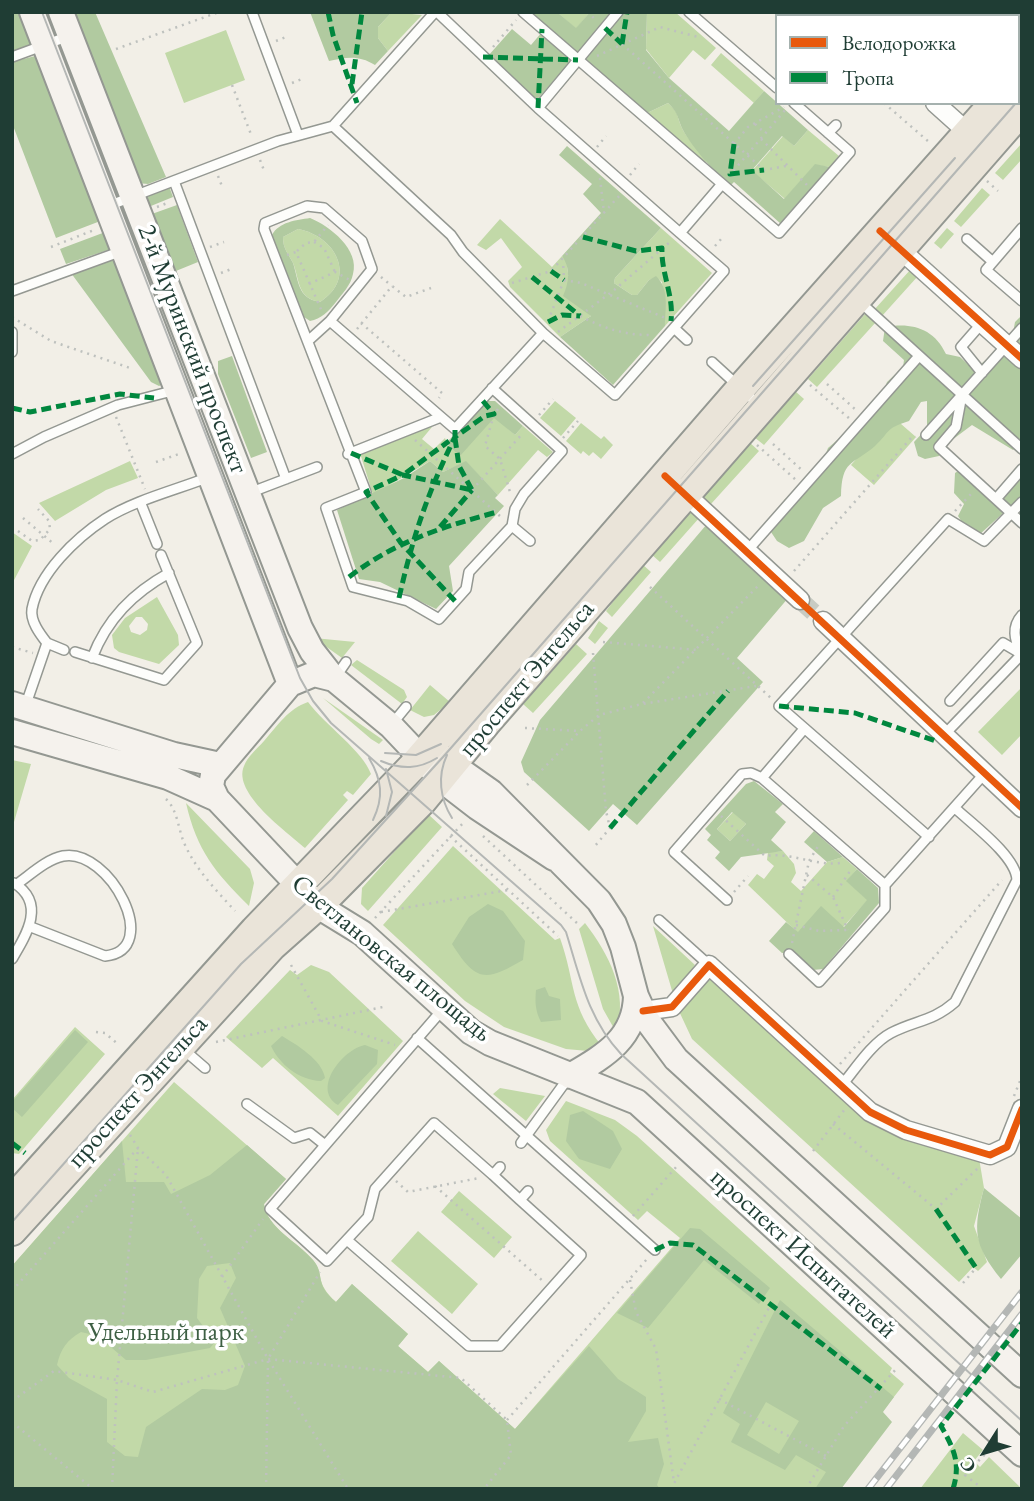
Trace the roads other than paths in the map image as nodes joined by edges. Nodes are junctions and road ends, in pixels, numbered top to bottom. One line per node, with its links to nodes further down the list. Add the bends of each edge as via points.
1 (32, 12): 8 (main road, 2-й Муринский проспект)
2 (252, 12): 20 (lane)
3 (436, 12): 15 (lane); 18 (lane)
4 (523, 12): 10 (lane)
5 (618, 12): 10 (lane)
6 (690, 12): 11 (lane)
7 (66, 24): 8 (lane); 24 (main road, 2-й Муринский проспект)
8 (44, 45): 9 (lane); 25 (main road, 2-й Муринский проспект)
9 (12, 57)
10 (578, 60): 15 (lane); 23 (lane)
11 (775, 86)
12 (794, 105): 19 (lane)
13 (937, 105): 21 (street)
14 (993, 105): 21 (main road, проспект Энгельса)
15 (538, 108): 27 (lane)
16 (1022, 110): 21 (main road, проспект Энгельса)
17 (835, 125): 19 (lane)
18 (333, 126): 20 (lane); 40 (lane, via 451,235)
19 (828, 133): 23 (lane, via 850,152 779,233)
20 (298, 135): 22 (lane)
21 (978, 141): 29 (main road, проспект Энгельса)
22 (174, 181): 24 (lane); 62 (lane)
23 (722, 184): 27 (lane)
24 (140, 203): 25 (lane); 64 (main road, 2-й Муринский проспект)
25 (106, 216): 30 (main road, 2-й Муринский проспект)
26 (1022, 228): 31 (lane)
27 (680, 233): 38 (lane, via 724,271)
28 (967, 239): 31 (lane)
29 (890, 240): 32 (main road, проспект Энгельса); 36 (street)
30 (124, 250): 33 (lane); 51 (main road, 2-й Муринский проспект)
31 (993, 262): 34 (lane, via 986,270)
32 (846, 290): 45 (lane); 50 (main road, проспект Энгельса); 53 (main road, проспект Энгельса)
33 (12, 291)
34 (1022, 301)
35 (330, 321): 42 (lane); 42 (lane, via 372,269 362,241 324,208 307,206 265,223); 54 (lane)
36 (982, 323): 43 (street); 48 (lane, via 961,347)
37 (1022, 328): 43 (lane)
38 (673, 330): 40 (lane, via 615,395); 41 (lane)
39 (12, 332): 44 (lane)
40 (547, 335): 49 (lane)
41 (687, 340)
42 (308, 341): 58 (lane)
43 (1007, 345): 46 (street); 48 (lane)
44 (12, 352)
45 (919, 356): 52 (lane); 73 (lane)
46 (1022, 359)
47 (712, 362): 50 (lane)
48 (982, 373): 52 (lane)
49 (492, 388): 54 (lane, via 455,429); 70 (lane, via 562,451 524,494)
50 (741, 388): 53 (lane); 63 (main road, проспект Энгельса)
51 (177, 389): 57 (lane, via 113,408); 61 (main road, 2-й Муринский проспект)
52 (962, 395): 55 (lane); 56 (lane); 65 (lane, via 956,427 939,446)
53 (762, 407): 63 (main road, проспект Энгельса)
54 (441, 417): 58 (lane)
55 (926, 435)
56 (1022, 449)
57 (12, 454)
58 (349, 454): 70 (lane, via 366,492 326,508 352,587 408,601 439,619 466,589 470,572)
59 (317, 467): 62 (lane)
60 (1022, 469): 65 (lane)
61 (211, 477): 66 (lane); 87 (main road, 2-й Муринский проспект)
62 (286, 479): 64 (lane)
63 (675, 485): 73 (street); 76 (main road, проспект Энгельса)
64 (248, 494): 86 (main road, 2-й Муринский проспект, via 304,638)
65 (996, 499): 68 (lane)
66 (145, 502): 72 (lane); 81 (lane, via 106,519 79,539 49,576 32,610)
67 (1022, 502): 68 (lane)
68 (1012, 513): 69 (lane); 80 (lane, via 984,541 948,519)
69 (1022, 523)
70 (512, 526): 71 (lane)
71 (530, 541)
72 (156, 544)
73 (747, 551): 77 (street)
74 (161, 555): 75 (lane)
75 (169, 573): 85 (lane, via 110,620); 85 (lane, via 197,643 164,680)
76 (582, 585): 93 (main road, проспект Энгельса); 95 (main road, проспект Энгельса)
77 (800, 600)
78 (1022, 615): 84 (lane, via 1016,621 1014,637)
79 (823, 621): 80 (street)
80 (842, 638): 90 (lane, via 779,706); 92 (street)
81 (47, 643): 82 (lane); 89 (lane)
82 (64, 650)
83 (75, 652): 85 (lane)
84 (1021, 653): 88 (lane, via 1003,643); 92 (lane)
85 (92, 658)
86 (340, 671): 87 (main road, via 313,674); 93 (main road, via 398,722)
87 (290, 684): 94 (main road)
88 (950, 701)
89 (18, 706): 94 (main road)
90 (804, 729): 97 (lane); 101 (lane)
91 (12, 732): 98 (main road, Светлановская площадь, via 168,777)
92 (944, 735): 96 (street)
93 (424, 754): 95 (main road); 104 (main road, проспект Энгельса)
94 (220, 765): 98 (main road, via 211,786)
95 (449, 772): 104 (main road, проспект Энгельса); 111 (main road, via 477,807 554,858 599,901 614,925)
96 (985, 774): 99 (lane); 100 (street)
97 (762, 778): 103 (lane); 105 (lane, via 742,774 674,852)
98 (225, 806): 104 (main road, Светлановская площадь)
99 (955, 808): 101 (lane); 117 (lane, via 1014,866 1017,880 955,1002 939,1016 891,1033)
100 (1022, 808)
101 (929, 837): 103 (lane)
102 (14, 884): 107 (lane, via 29,897); 107 (lane, via 57,857 92,861 104,871 134,928 125,946 106,956)
103 (885, 885): 108 (lane, via 885,908 819,982)
104 (312, 892): 112 (main road, Светлановская площадь, via 369,926); 114 (main road, проспект Энгельса, via 272,946)
105 (727, 900)
106 (659, 920): 110 (lane)
107 (31, 927): 109 (lane)
108 (789, 954)
109 (12, 959)
110 (709, 965): 111 (street, via 672,1007); 117 (street)
111 (640, 1004): 116 (main road, via 620,1042); 130 (main road, via 676,1059)
112 (444, 1007): 113 (lane); 116 (main road, Светлановская площадь, via 480,1038)
113 (417, 1038): 120 (lane); 121 (lane)
114 (172, 1039): 115 (lane); 125 (main road, проспект Энгельса); 127 (main road, проспект Энгельса)
115 (205, 1068)
116 (570, 1076): 120 (lane); 131 (main road, проспект Испытателей, via 637,1102)
117 (849, 1085): 119 (street, via 870,1112 905,1130 990,1155 1007,1147)
118 (247, 1104): 121 (lane, via 294,1138 310,1133)
119 (1017, 1105)
120 (524, 1140): 129 (lane)
121 (325, 1145): 128 (lane, via 270,1209 327,1261)
122 (500, 1167): 123 (lane)
123 (493, 1175): 126 (lane); 128 (lane, via 434,1123 375,1189 368,1217)
124 (528, 1191): 126 (lane)
125 (12, 1200)
126 (520, 1200): 128 (lane, via 581,1255 500,1346 469,1346)
127 (12, 1231)
128 (347, 1240)
129 (655, 1250)
130 (1022, 1375)
131 (1022, 1454)

